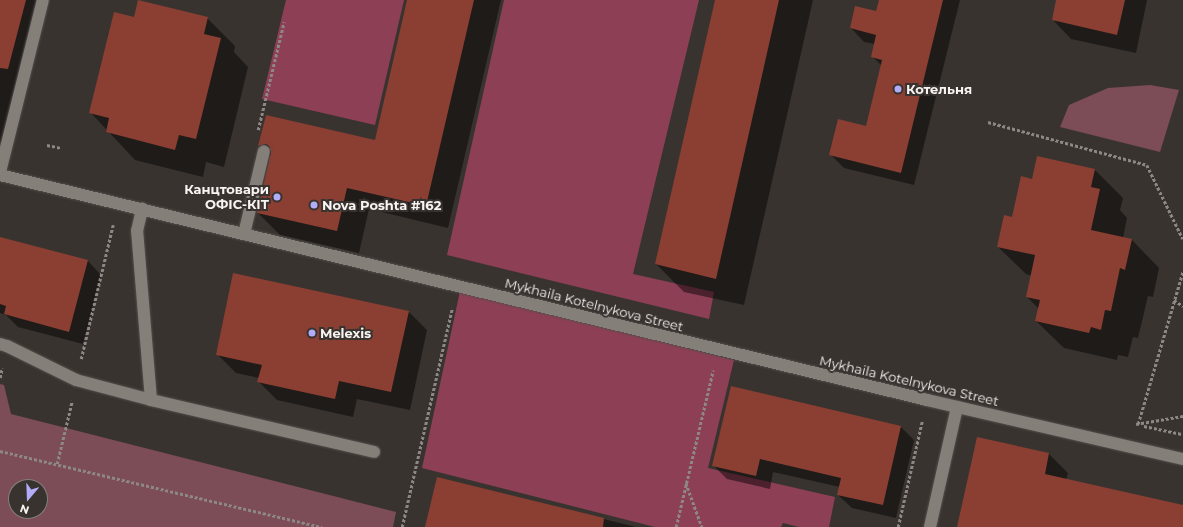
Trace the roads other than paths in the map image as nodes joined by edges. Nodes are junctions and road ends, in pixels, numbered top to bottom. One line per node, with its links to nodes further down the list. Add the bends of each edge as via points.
1 (43, 0): 3 (street)
2 (264, 151): 5 (street)
3 (0, 174): 4 (street, Mykhaila Kotelnykova Street)
4 (142, 209): 5 (street, Mykhaila Kotelnykova Street); 7 (street, via 137,231)
5 (244, 234): 8 (street, Mykhaila Kotelnykova Street)
6 (0, 344): 7 (street, via 76,380)
7 (151, 400): 9 (street)
8 (958, 407): 10 (street, Mykhaila Kotelnykova Street); 11 (street)
9 (374, 452)
10 (1183, 459)
11 (930, 527)

